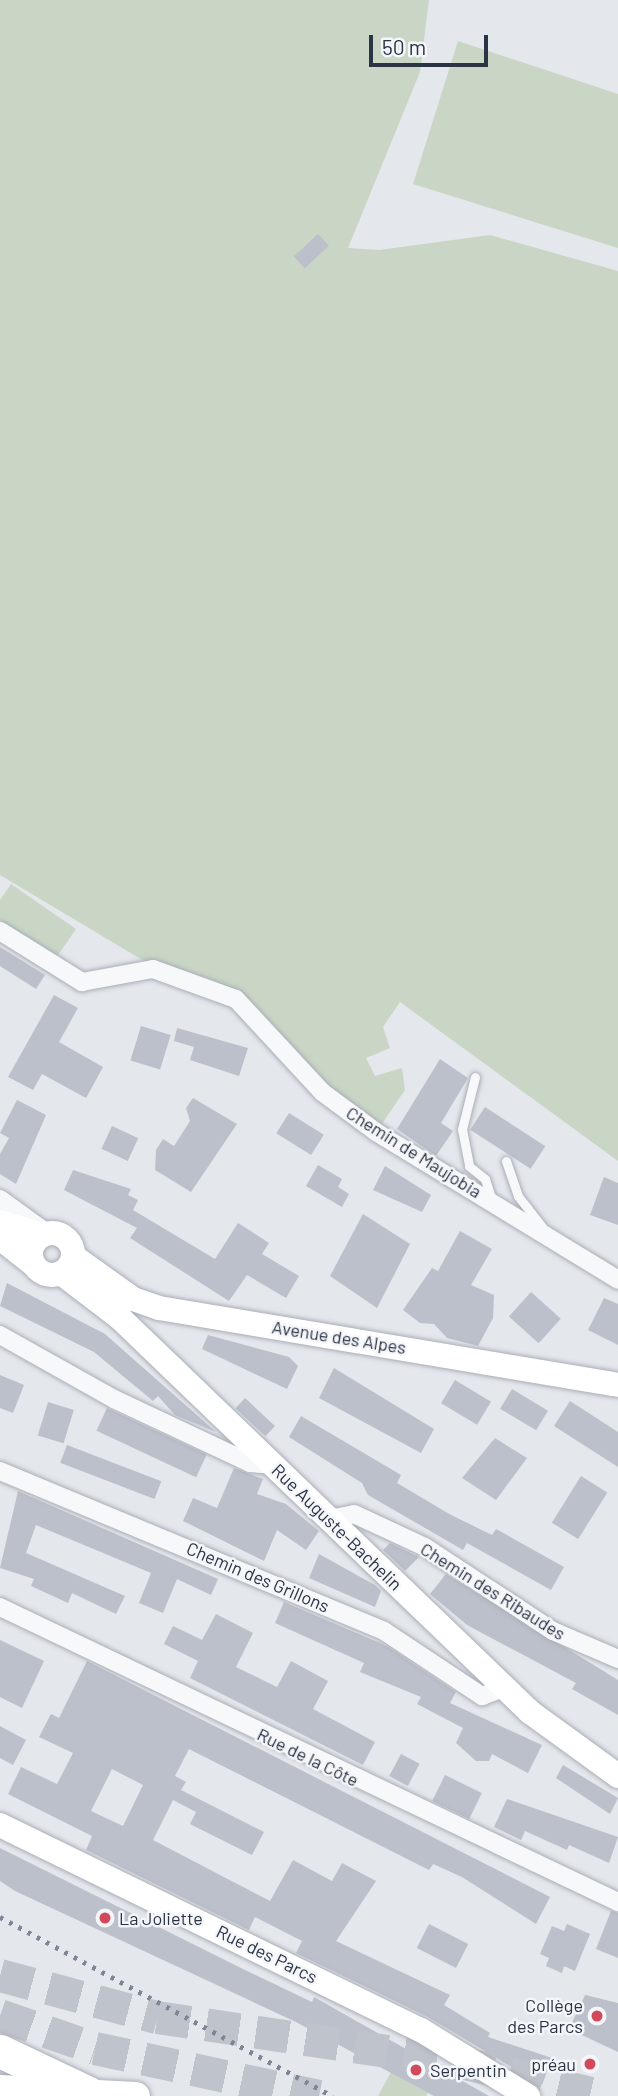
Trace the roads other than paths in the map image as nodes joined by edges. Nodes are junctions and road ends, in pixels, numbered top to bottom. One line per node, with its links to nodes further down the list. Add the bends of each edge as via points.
1 (0, 932): 5 (street, Chemin de Maujobia, via 82,982 153,969 236,999 322,1092)
2 (475, 1076): 5 (lane, via 462,1129 469,1166 485,1179)
3 (506, 1161): 9 (lane, via 518,1196)
4 (0, 1199): 7 (street)
5 (492, 1202): 9 (street, Chemin de Maujobia)
6 (0, 1222): 7 (main road)
7 (44, 1234): 10 (main road, via 32,1245); 11 (main road, via 66,1238)
8 (0, 1238): 10 (main road)
9 (552, 1243): 12 (street, Chemin de Maujobia)
10 (33, 1264): 11 (main road, via 48,1275)
11 (67, 1265): 14 (main road, Avenue des Alpes, via 159,1308); 15 (main road, Rue Auguste-Bachelin)
12 (618, 1280)
13 (0, 1335): 15 (street, via 114,1399 250,1463)
14 (618, 1385)
15 (274, 1465): 17 (main road, Rue Auguste-Bachelin)
16 (0, 1471): 20 (street, Chemin des Grillons, via 384,1630 482,1696)
17 (329, 1519): 19 (street, Chemin des Ribaudes, via 354,1514 425,1547 553,1631); 20 (main road, Rue Auguste-Bachelin)
18 (0, 1607): 23 (street, Rue de la Côte)
19 (618, 1659)
20 (504, 1688): 21 (main road, Rue Auguste-Bachelin)
21 (618, 1776)
22 (0, 1825): 28 (main road, Rue des Parcs, via 402,2020)
23 (618, 1902)
24 (0, 2051): 26 (highway)
25 (0, 2089): 26 (main road)
26 (89, 2093): 27 (main road)
27 (136, 2096)
28 (528, 2096)

